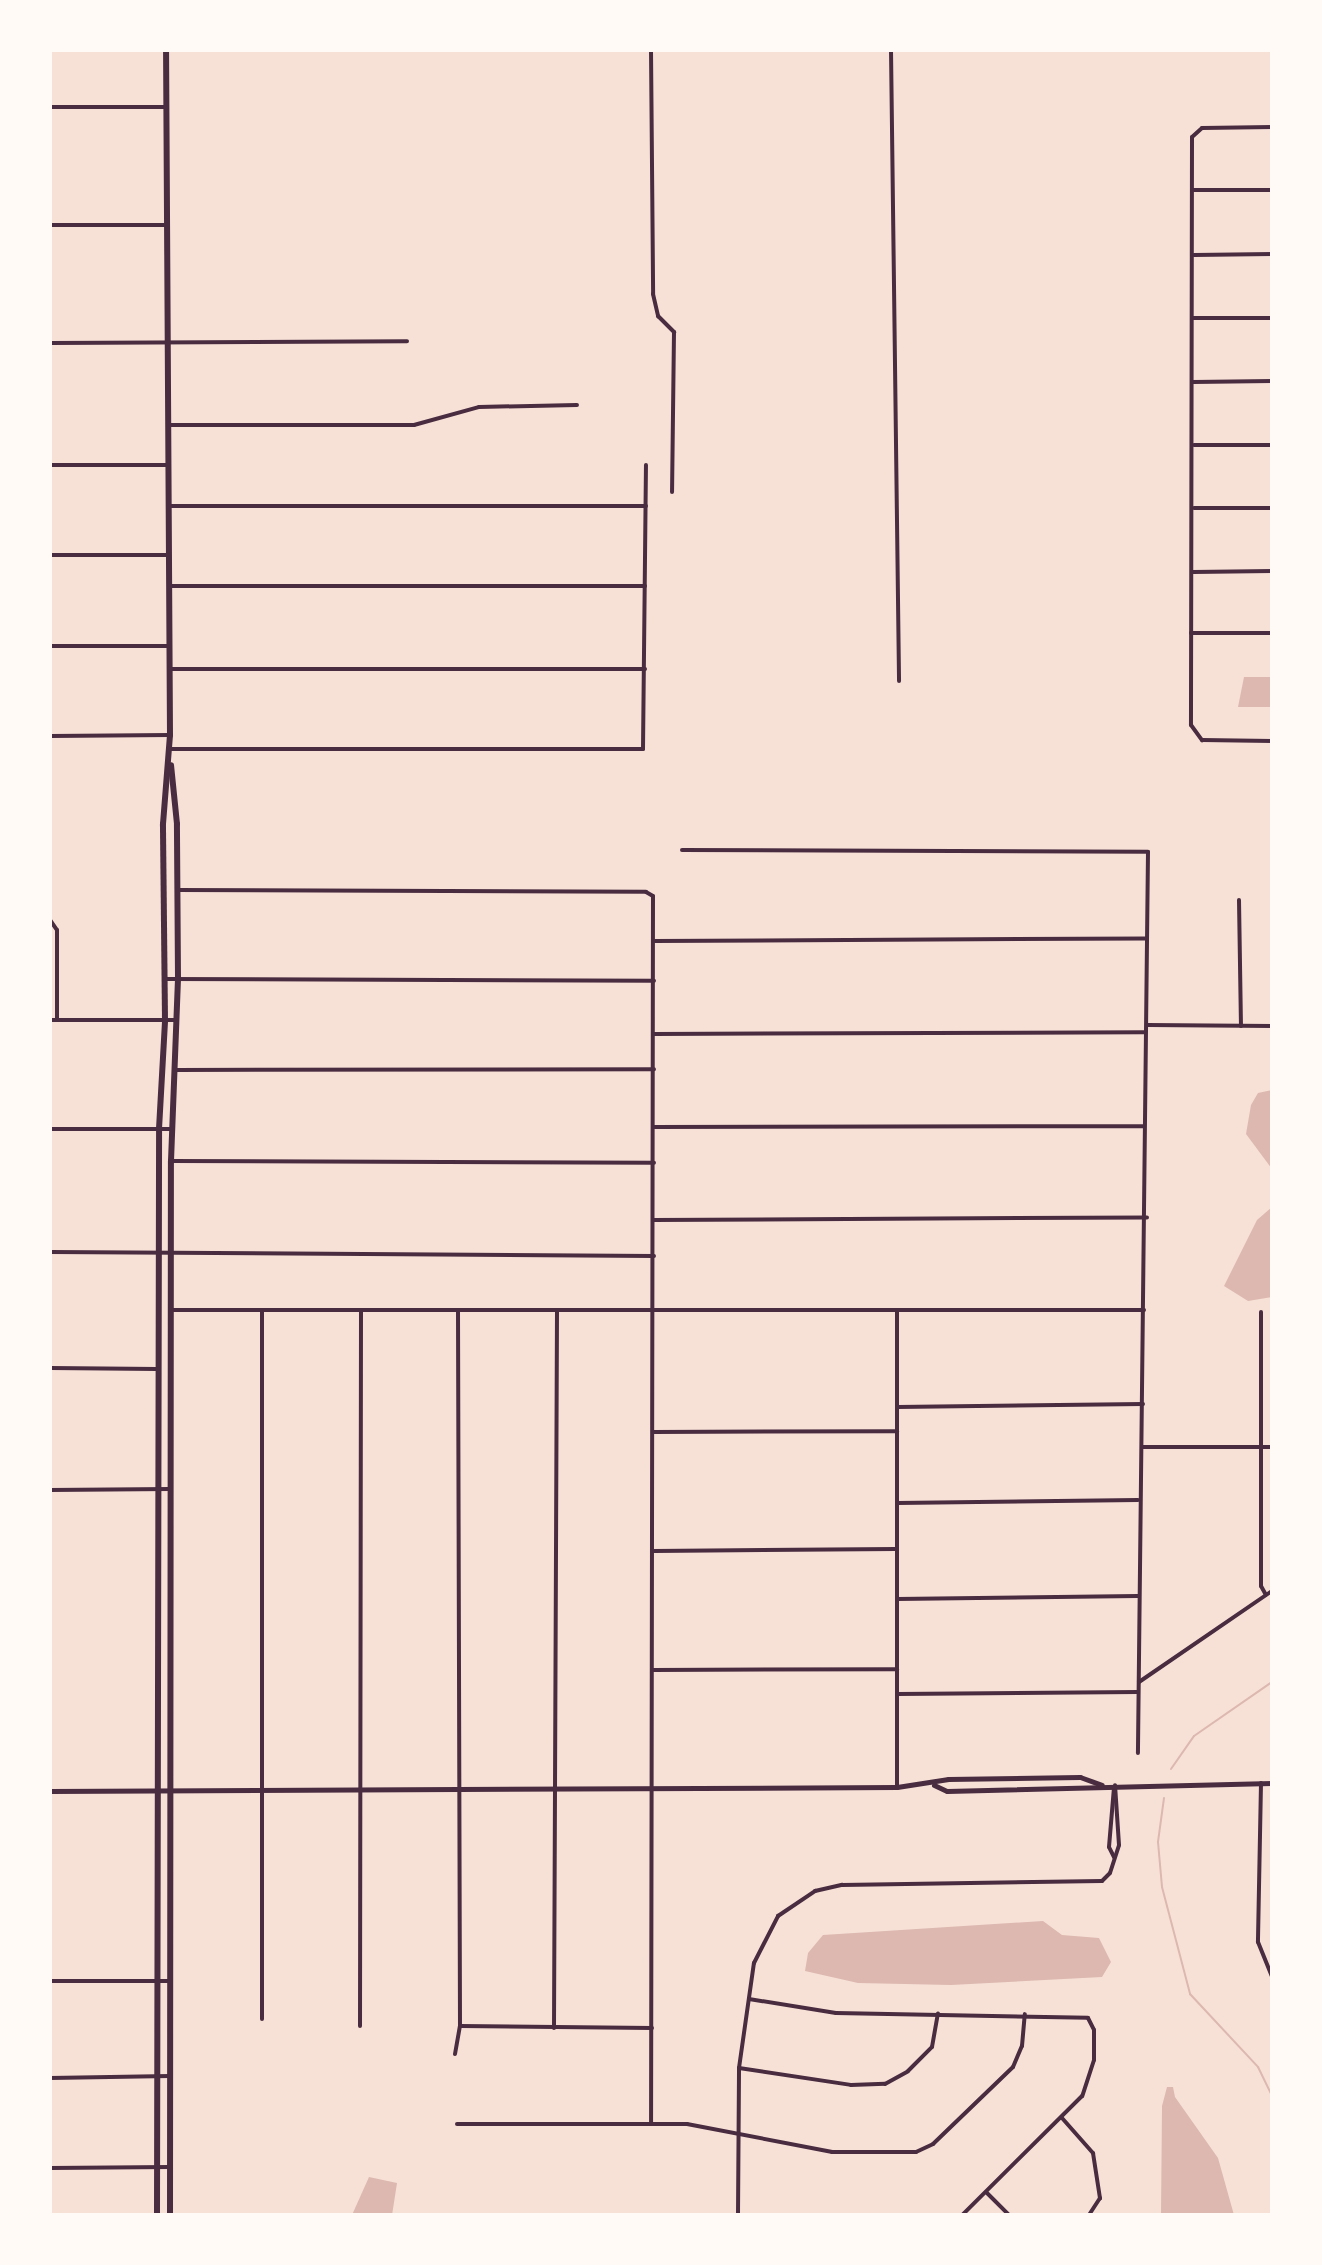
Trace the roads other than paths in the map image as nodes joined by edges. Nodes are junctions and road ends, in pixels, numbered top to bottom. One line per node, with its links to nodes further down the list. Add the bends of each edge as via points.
1 (166, 50): 5 (main road)
2 (651, 50): 27 (street, via 653,294 658,316 674,332)
3 (891, 50): 44 (street)
4 (50, 107): 5 (street)
5 (166, 107): 10 (main road)
6 (1272, 127): 7 (street, via 1195,131)
7 (1192, 190): 8 (street); 12 (street)
8 (1272, 190)
9 (50, 225): 10 (street)
10 (167, 225): 16 (main road)
11 (1272, 254): 12 (street)
12 (1194, 255): 13 (street)
13 (1193, 318): 14 (street); 19 (street)
14 (1272, 318)
15 (407, 341): 16 (street)
16 (167, 342): 17 (street); 21 (main road)
17 (50, 343)
18 (1272, 381): 19 (street)
19 (1193, 382): 22 (street)
20 (577, 405): 21 (street, via 479,407 414,425)
21 (168, 425): 25 (main road)
22 (1194, 445): 23 (street); 30 (street)
23 (1272, 445)
24 (50, 465): 25 (street)
25 (167, 465): 28 (main road)
26 (646, 465): 29 (street)
27 (672, 492)
28 (167, 506): 29 (street); 33 (main road)
29 (646, 506): 37 (street)
30 (1194, 508): 31 (street); 35 (street)
31 (1272, 508)
32 (50, 555): 33 (street)
33 (167, 555): 36 (main road)
34 (1272, 571): 35 (street)
35 (1193, 572): 38 (street)
36 (167, 586): 37 (street); 41 (main road)
37 (645, 586): 43 (street)
38 (1191, 633): 39 (street); 47 (street, via 1191,725 1196,738)
39 (1272, 633)
40 (50, 646): 41 (street)
41 (167, 646): 42 (main road)
42 (167, 669): 43 (street); 45 (main road)
43 (645, 669): 48 (street, via 641,750)
44 (899, 681)
45 (170, 735): 46 (street); 48 (main road)
46 (50, 736)
47 (1272, 741)
48 (170, 749): 50 (main road); 56 (main road, via 163,824)
49 (682, 850): 53 (street, via 1148,852)
50 (177, 890): 54 (street, via 646,892 654,901); 55 (main road)
51 (1239, 900): 63 (street)
52 (50, 920): 59 (street, via 57,930)
53 (1146, 938): 54 (street); 62 (street)
54 (654, 941): 57 (street)
55 (178, 978): 56 (street); 57 (street); 61 (main road)
56 (165, 979): 60 (main road)
57 (654, 981): 66 (street)
58 (50, 1020): 59 (street)
59 (57, 1020): 60 (street)
60 (165, 1020): 61 (street); 72 (main road)
61 (176, 1020): 68 (main road)
62 (1148, 1025): 63 (street); 65 (street)
63 (1241, 1026): 64 (street)
64 (1272, 1026)
65 (1144, 1032): 66 (street); 69 (street)
66 (654, 1034): 67 (street)
67 (654, 1069): 68 (street); 70 (street)
68 (177, 1070): 73 (main road)
69 (1145, 1126): 70 (street); 76 (street)
70 (654, 1127): 75 (street)
71 (50, 1129): 72 (street)
72 (159, 1129): 73 (street); 79 (main road)
73 (174, 1129): 74 (main road)
74 (171, 1161): 75 (street); 80 (main road)
75 (654, 1163): 77 (street)
76 (1147, 1217): 77 (street); 83 (street)
77 (653, 1220): 81 (street)
78 (50, 1252): 79 (street)
79 (158, 1252): 80 (street); 92 (main road)
80 (171, 1255): 81 (street); 82 (main road)
81 (654, 1256): 88 (street)
82 (170, 1310): 84 (street); 101 (main road)
83 (1145, 1310): 89 (street); 93 (street)
84 (262, 1312): 85 (street); 123 (street)
85 (361, 1312): 86 (street); 124 (street)
86 (458, 1312): 87 (street); 125 (street)
87 (557, 1312): 88 (street); 126 (street)
88 (654, 1312): 89 (street); 96 (street)
89 (897, 1312): 94 (street)
90 (1261, 1312): 98 (street)
91 (50, 1368): 92 (street)
92 (157, 1369): 100 (main road)
93 (1143, 1404): 94 (street); 97 (street)
94 (897, 1407): 95 (street)
95 (897, 1431): 96 (street); 104 (street)
96 (653, 1432): 106 (street)
97 (1142, 1447): 98 (street); 103 (street)
98 (1260, 1447): 99 (street); 108 (street, via 1261,1586)
99 (1272, 1447)
100 (157, 1489): 101 (street); 102 (street); 129 (main road)
101 (170, 1489): 130 (main road)
102 (50, 1490)
103 (1139, 1500): 104 (street); 109 (street)
104 (897, 1503): 105 (street)
105 (897, 1549): 106 (street); 110 (street)
106 (654, 1551): 112 (street)
107 (1272, 1591): 108 (street)
108 (1266, 1595): 113 (street)
109 (1138, 1596): 110 (street); 113 (street)
110 (897, 1599): 111 (street)
111 (897, 1669): 112 (street); 115 (street)
112 (653, 1670): 127 (street)
113 (1138, 1683): 114 (street)
114 (1138, 1692): 115 (street); 116 (street)
115 (897, 1694): 122 (street)
116 (1138, 1753)
117 (1261, 1783): 118 (street); 121 (street); 132 (street, via 1258,1942)
118 (1272, 1783)
119 (933, 1785): 120 (street, via 947,1791 1081,1790); 120 (street, via 948,1779 1080,1777); 122 (street)
120 (1102, 1785): 121 (street)
121 (1115, 1785): 131 (street, via 1120,1800); 131 (street, via 1109,1831)
122 (897, 1787): 127 (street)
123 (263, 1790): 124 (street); 130 (street); 139 (street)
124 (361, 1790): 125 (street); 140 (street)
125 (458, 1790): 126 (street); 141 (street)
126 (556, 1790): 127 (street); 142 (street)
127 (653, 1790): 143 (street)
128 (50, 1791): 129 (street)
129 (160, 1791): 130 (street); 135 (main road)
130 (172, 1791): 134 (main road)
131 (1115, 1859): 136 (street, via 1106,1878 1086,1884 842,1885 815,1891 784,1910 768,1929 757,1953)
132 (1272, 1976)
133 (50, 1981): 135 (street)
134 (171, 1981): 135 (street); 146 (main road)
135 (158, 1982): 147 (main road)
136 (749, 1999): 137 (street, via 836,2013); 145 (street)
137 (938, 2014): 138 (street); 145 (street, via 932,2047 908,2071 885,2084 851,2085)
138 (1025, 2014): 149 (street, via 1088,2018 1094,2030 1092,2074); 152 (street, via 1022,2046 1013,2067 924,2149 845,2154)
139 (262, 2019)
140 (360, 2026)
141 (460, 2026): 142 (street); 144 (street)
142 (554, 2028): 143 (street)
143 (652, 2028): 151 (street)
144 (455, 2054)
145 (739, 2068): 152 (street)
146 (170, 2076): 147 (street); 153 (main road)
147 (158, 2077): 148 (street); 155 (main road)
148 (50, 2078)
149 (1062, 2118): 156 (street); 162 (street, via 1093,2153 1100,2198)
150 (457, 2124): 151 (street)
151 (651, 2124): 152 (street, via 697,2125)
152 (738, 2138): 159 (street)
153 (170, 2167): 155 (street); 158 (main road)
154 (50, 2168): 155 (street)
155 (157, 2168): 157 (main road)
156 (987, 2193): 160 (street); 161 (street)
157 (157, 2215)
158 (170, 2215)
159 (738, 2215)
160 (962, 2215)
161 (1009, 2215)
162 (1089, 2215)

